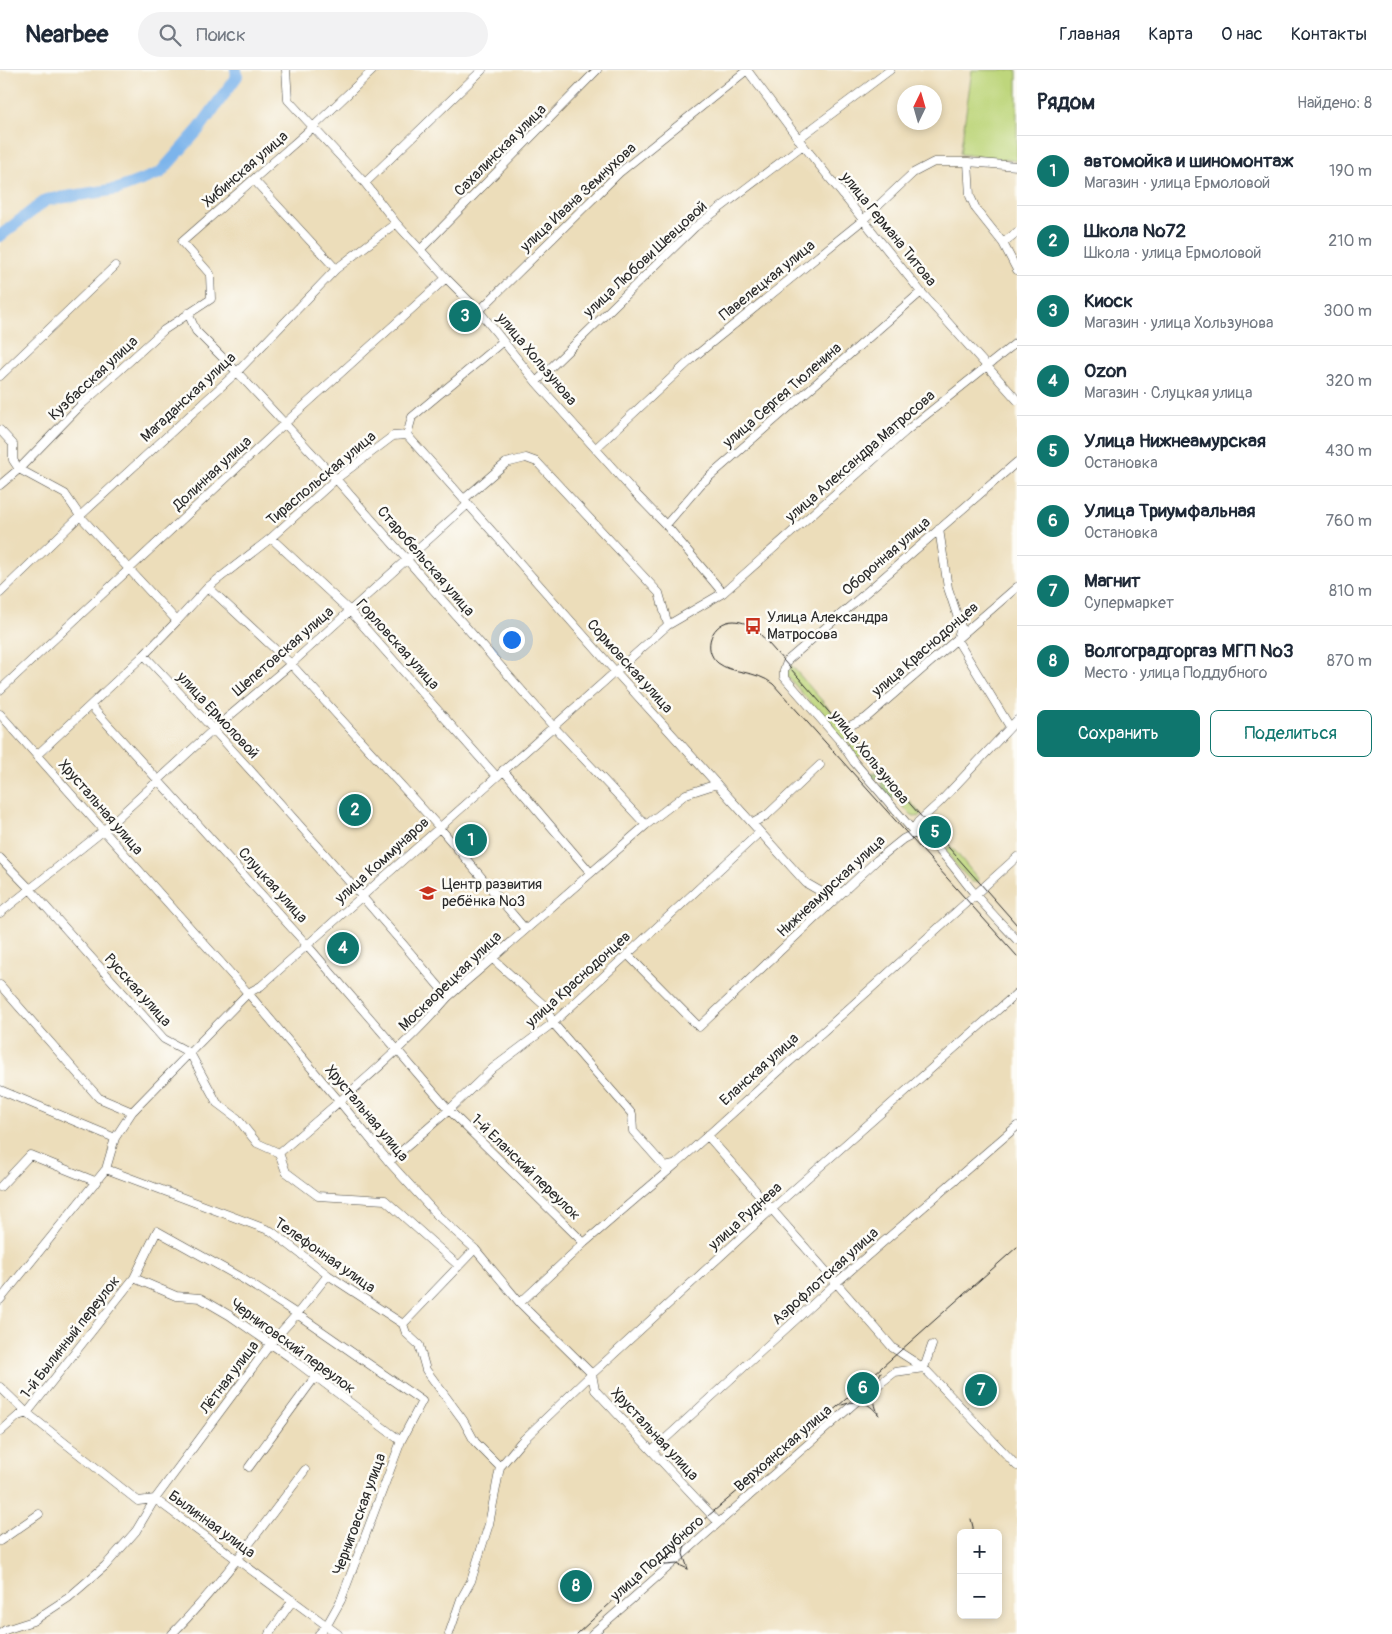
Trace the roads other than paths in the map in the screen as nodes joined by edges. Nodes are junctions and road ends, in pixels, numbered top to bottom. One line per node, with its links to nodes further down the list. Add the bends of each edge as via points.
1 (286, 70): 7 (street, улица Хользунова, via 288,100)
2 (373, 70): 7 (street, Хибинская улица)
3 (482, 70): 12 (street)
4 (598, 70): 17 (street, Сахалинская улица)
5 (747, 70): 8 (street, улица Германа Титова); 24 (street, улица Ивана Земнухова, via 619,173)
6 (890, 70): 8 (street, улица Любови Шевцовой)
7 (312, 128): 11 (street, Хибинская улица); 12 (street, улица Хользунова)
8 (800, 142): 13 (street, улица Германа Титова); 31 (street, улица Любови Шевцовой, via 695,227)
9 (968, 162): 10 (street, Павелецкая улица); 13 (street, Павелецкая улица, via 934,162 912,173); 16 (street, via 970,196 976,210)
10 (1017, 166)
11 (254, 180): 19 (street); 23 (street, Хибинская улица, via 182,242 210,274)
12 (365, 183): 14 (street, улица Хользунова)
13 (863, 220): 22 (street, улица Германа Титова); 36 (street, Павелецкая улица, via 694,357)
14 (396, 223): 17 (street, улица Хользунова); 19 (street, Магаданская улица)
15 (1017, 232): 16 (street)
16 (1003, 243): 20 (street)
17 (421, 249): 21 (street, улица Хользунова)
18 (115, 266): 30 (street)
19 (336, 269): 29 (street, Магаданская улица)
20 (1017, 270)
21 (446, 278): 24 (street, улица Хользунова); 33 (street, Долинная улица)
22 (921, 292): 28 (street, улица Германа Титова); 43 (street, улица Сергея Тюленина, via 701,484)
23 (210, 299): 25 (street, Кузбасская улица)
24 (478, 312): 26 (street, улица Хользунова)
25 (188, 314): 29 (street, Старобельская улица, via 196,331); 38 (street, Кузбасская улица, via 164,330 80,406)
26 (502, 342): 31 (street, улица Хользунова); 35 (street, via 412,417)
27 (1017, 342): 28 (street, улица Александра Матросова)
28 (988, 367): 32 (street, улица Германа Титова); 51 (street, улица Александра Матросова, via 906,431)
29 (237, 372): 33 (street, Старобельская улица); 42 (street, Магаданская улица)
30 (0, 376)
31 (536, 382): 36 (street, улица Хользунова)
32 (1017, 400)
33 (284, 424): 39 (street, Старобельская улица); 47 (street, Долинная улица)
34 (0, 430): 38 (street, via 13,444 13,460)
35 (408, 435): 39 (street, Тираспольская улица, via 393,436); 41 (street, Сормовская улица)
36 (596, 448): 43 (street, улица Хользунова)
37 (1017, 462): 44 (street, Оборонная улица)
38 (19, 469): 40 (street, Кузбасская улица); 42 (street, via 65,494)
39 (336, 480): 45 (street, Тираспольская улица); 46 (street, Старобельская улица)
40 (0, 485)
41 (466, 502): 46 (street, Шепетовская улица); 54 (street, Шепетовская улица, via 506,463 526,458 537,462 659,593); 58 (street, Сормовская улица)
42 (80, 516): 47 (street); 50 (street, Магаданская улица)
43 (666, 525): 51 (street, улица Хользунова)
44 (939, 529): 55 (street, via 948,588 961,628); 59 (street, Оборонная улица, via 788,660)
45 (271, 538): 48 (street, Тираспольская улица); 52 (street, Горловская улица)
46 (406, 561): 52 (street, Шепетовская улица); 64 (street, Старобельская улица)
47 (130, 569): 53 (street); 60 (street, Долинная улица)
48 (208, 587): 53 (street, Тираспольская улица); 57 (street)
49 (1017, 587): 55 (street, улица Краснодонцев)
50 (0, 593)
51 (723, 593): 54 (street, улица Коммунаров)
52 (350, 611): 57 (street, Шепетовская улица); 71 (street, Горловская улица)
53 (177, 621): 56 (street)
54 (668, 625): 58 (street, улица Коммунаров)
55 (957, 640): 65 (street, улица Краснодонцев, via 866,718); 66 (street)
56 (144, 655): 61 (street); 67 (street, улица Ермоловой)
57 (291, 664): 67 (street, Шепетовская улица); 76 (street)
58 (615, 671): 64 (street, улица Коммунаров); 73 (street, Сормовская улица)
59 (784, 677): 79 (street, улица Хользунова)
60 (0, 690)
61 (91, 706): 68 (street); 72 (street, Слуцкая улица)
62 (0, 714): 68 (street, Хрустальная улица)
63 (1017, 720): 66 (street, Нижнеамурская улица)
64 (553, 726): 70 (street, улица Коммунаров); 75 (street, Старобельская улица)
65 (847, 727)
66 (1010, 727): 79 (street, Нижнеамурская улица, via 918,822)
67 (214, 729): 72 (street, Шепетовская улица); 86 (street, улица Ермоловой)
68 (37, 755): 77 (street, Хрустальная улица)
69 (820, 764): 74 (street, via 767,815)
70 (504, 770): 71 (street, улица Коммунаров); 82 (street)
71 (496, 776): 76 (street, улица Коммунаров)
72 (160, 780): 77 (street, Шепетовская улица); 90 (street, Слуцкая улица)
73 (717, 784): 74 (street, Сормовская улица); 75 (street, Москворецкая улица, via 686,794)
74 (753, 823): 78 (street, Сормовская улица)
75 (646, 825): 82 (street, Москворецкая улица)
76 (439, 827): 86 (street, улица Коммунаров); 88 (street)
77 (103, 831): 83 (street, Шепетовская улица); 94 (street, Хрустальная улица)
78 (760, 832): 84 (street, Сормовская улица, via 806,883 825,894); 91 (street, улица Краснодонцев)
79 (915, 834): 84 (street, Нижнеамурская улица, via 903,839 877,860); 85 (street, улица Хользунова, via 933,846)
80 (1017, 856): 85 (street, Еланская улица)
81 (0, 858): 83 (street, Русская улица)
82 (590, 872): 88 (street, Москворецкая улица)
83 (30, 889): 87 (street, Шепетовская улица); 99 (street, Русская улица, via 164,1039)
84 (845, 891): 91 (street, Нижнеамурская улица, via 699,1027)
85 (974, 894): 89 (street, улица Хользунова); 105 (street, Еланская улица)
86 (363, 896): 90 (street, улица Коммунаров); 96 (street, улица Ермоловой)
87 (0, 913)
88 (525, 929): 92 (street, Москворецкая улица)
89 (1017, 940)
90 (308, 945): 94 (street, улица Коммунаров, via 261,986); 98 (street, Слуцкая улица)
91 (627, 954): 97 (street, улица Краснодонцев)
92 (493, 959): 96 (street, Москворецкая улица); 97 (street, via 546,1006)
93 (0, 985): 103 (street, via 99,1098)
94 (248, 993): 99 (street, улица Коммунаров); 101 (street, Хрустальная улица)
95 (1017, 994): 113 (street, улица Руднева)
96 (448, 998): 98 (street, Москворецкая улица)
97 (553, 1023): 102 (street, улица Краснодонцев, via 493,1068); 109 (street, via 632,1114 633,1131 665,1167)
98 (397, 1050): 101 (street, Москворецкая улица); 102 (street, Слуцкая улица)
99 (190, 1053): 103 (street, улица Коммунаров); 107 (street, via 218,1103 237,1118 258,1143)
100 (0, 1090): 106 (street)
101 (339, 1101): 107 (street, Москворецкая улица); 108 (street, Хрустальная улица)
102 (449, 1110): 108 (street, улица Краснодонцев); 114 (street, 1-й Еланский переулок)
103 (132, 1112): 106 (street, улица Коммунаров)
104 (1017, 1126): 119 (street, Аэрофлотская улица)
105 (707, 1135): 109 (street, Еланская улица); 113 (street)
106 (115, 1138): 110 (street, улица Коммунаров)
107 (279, 1153): 116 (street, via 286,1172 318,1196 385,1200)
108 (389, 1162): 115 (street, Хрустальная улица, via 438,1216)
109 (676, 1164): 114 (street, Еланская улица)
110 (106, 1169): 111 (street, улица Коммунаров); 117 (street, Телефонная улица, via 271,1231)
111 (97, 1182): 112 (street, via 30,1155); 120 (street, улица Коммунаров)
112 (0, 1187)
113 (772, 1209): 119 (street); 127 (street, улица Руднева)
114 (584, 1243): 121 (street, Еланская улица)
115 (474, 1249): 116 (street); 121 (street, Хрустальная улица)
116 (459, 1266): 123 (street)
117 (328, 1275): 122 (street, Лётная улица); 123 (street, Телефонная улица)
118 (134, 1278): 122 (street, 1-й Былинный переулок, via 157,1231 243,1279); 124 (street, Черниговский переулок, via 176,1296 200,1298); 130 (street, 1-й Былинный переулок)
119 (836, 1283): 126 (street, via 893,1348); 133 (street, Аэрофлотская улица)
120 (0, 1300)
121 (520, 1303): 127 (street, Хрустальная улица)
122 (297, 1314): 124 (street, Лётная улица); 132 (street, Черниговская улица, via 422,1401)
123 (403, 1324): 136 (street, Телефонная улица, via 406,1333 419,1345 426,1370 475,1442)
124 (271, 1343): 128 (street, Черниговский переулок); 138 (street, Лётная улица)
125 (932, 1345): 126 (street)
126 (924, 1368): 134 (street); 140 (street, Верхоянская улица, via 895,1372)
127 (592, 1374): 133 (street, Хрустальная улица, via 595,1390); 136 (street, улица Руднева, via 521,1442)
128 (315, 1377): 132 (street, Черниговский переулок); 135 (street)
129 (0, 1387): 130 (street, Былинная улица)
130 (27, 1413): 131 (street, 1-й Былинный переулок, via 18,1416); 138 (street, Былинная улица, via 138,1501)
131 (0, 1432)
132 (400, 1441): 144 (street, Черниговская улица, via 342,1600)
133 (653, 1450): 140 (street, Хрустальная улица)
134 (1017, 1466)
135 (248, 1467)
136 (500, 1467): 150 (street, via 489,1524 471,1581)
137 (305, 1470): 142 (street)
138 (155, 1499): 142 (street, Былинная улица); 145 (street, Лётная улица, via 136,1530 105,1566 68,1598 33,1621)
139 (39, 1514): 141 (street)
140 (718, 1522): 151 (street, улица Поддубного)
141 (0, 1541)
142 (237, 1559): 143 (street, Былинная улица); 146 (street)
143 (293, 1600): 144 (street, Былинная улица); 147 (street)
144 (327, 1625): 148 (street, Черниговская улица); 149 (street, Былинная улица)
145 (2, 1631)
146 (172, 1634)
147 (269, 1634)
148 (319, 1634)
149 (338, 1634)
150 (449, 1634)
151 (592, 1634)

